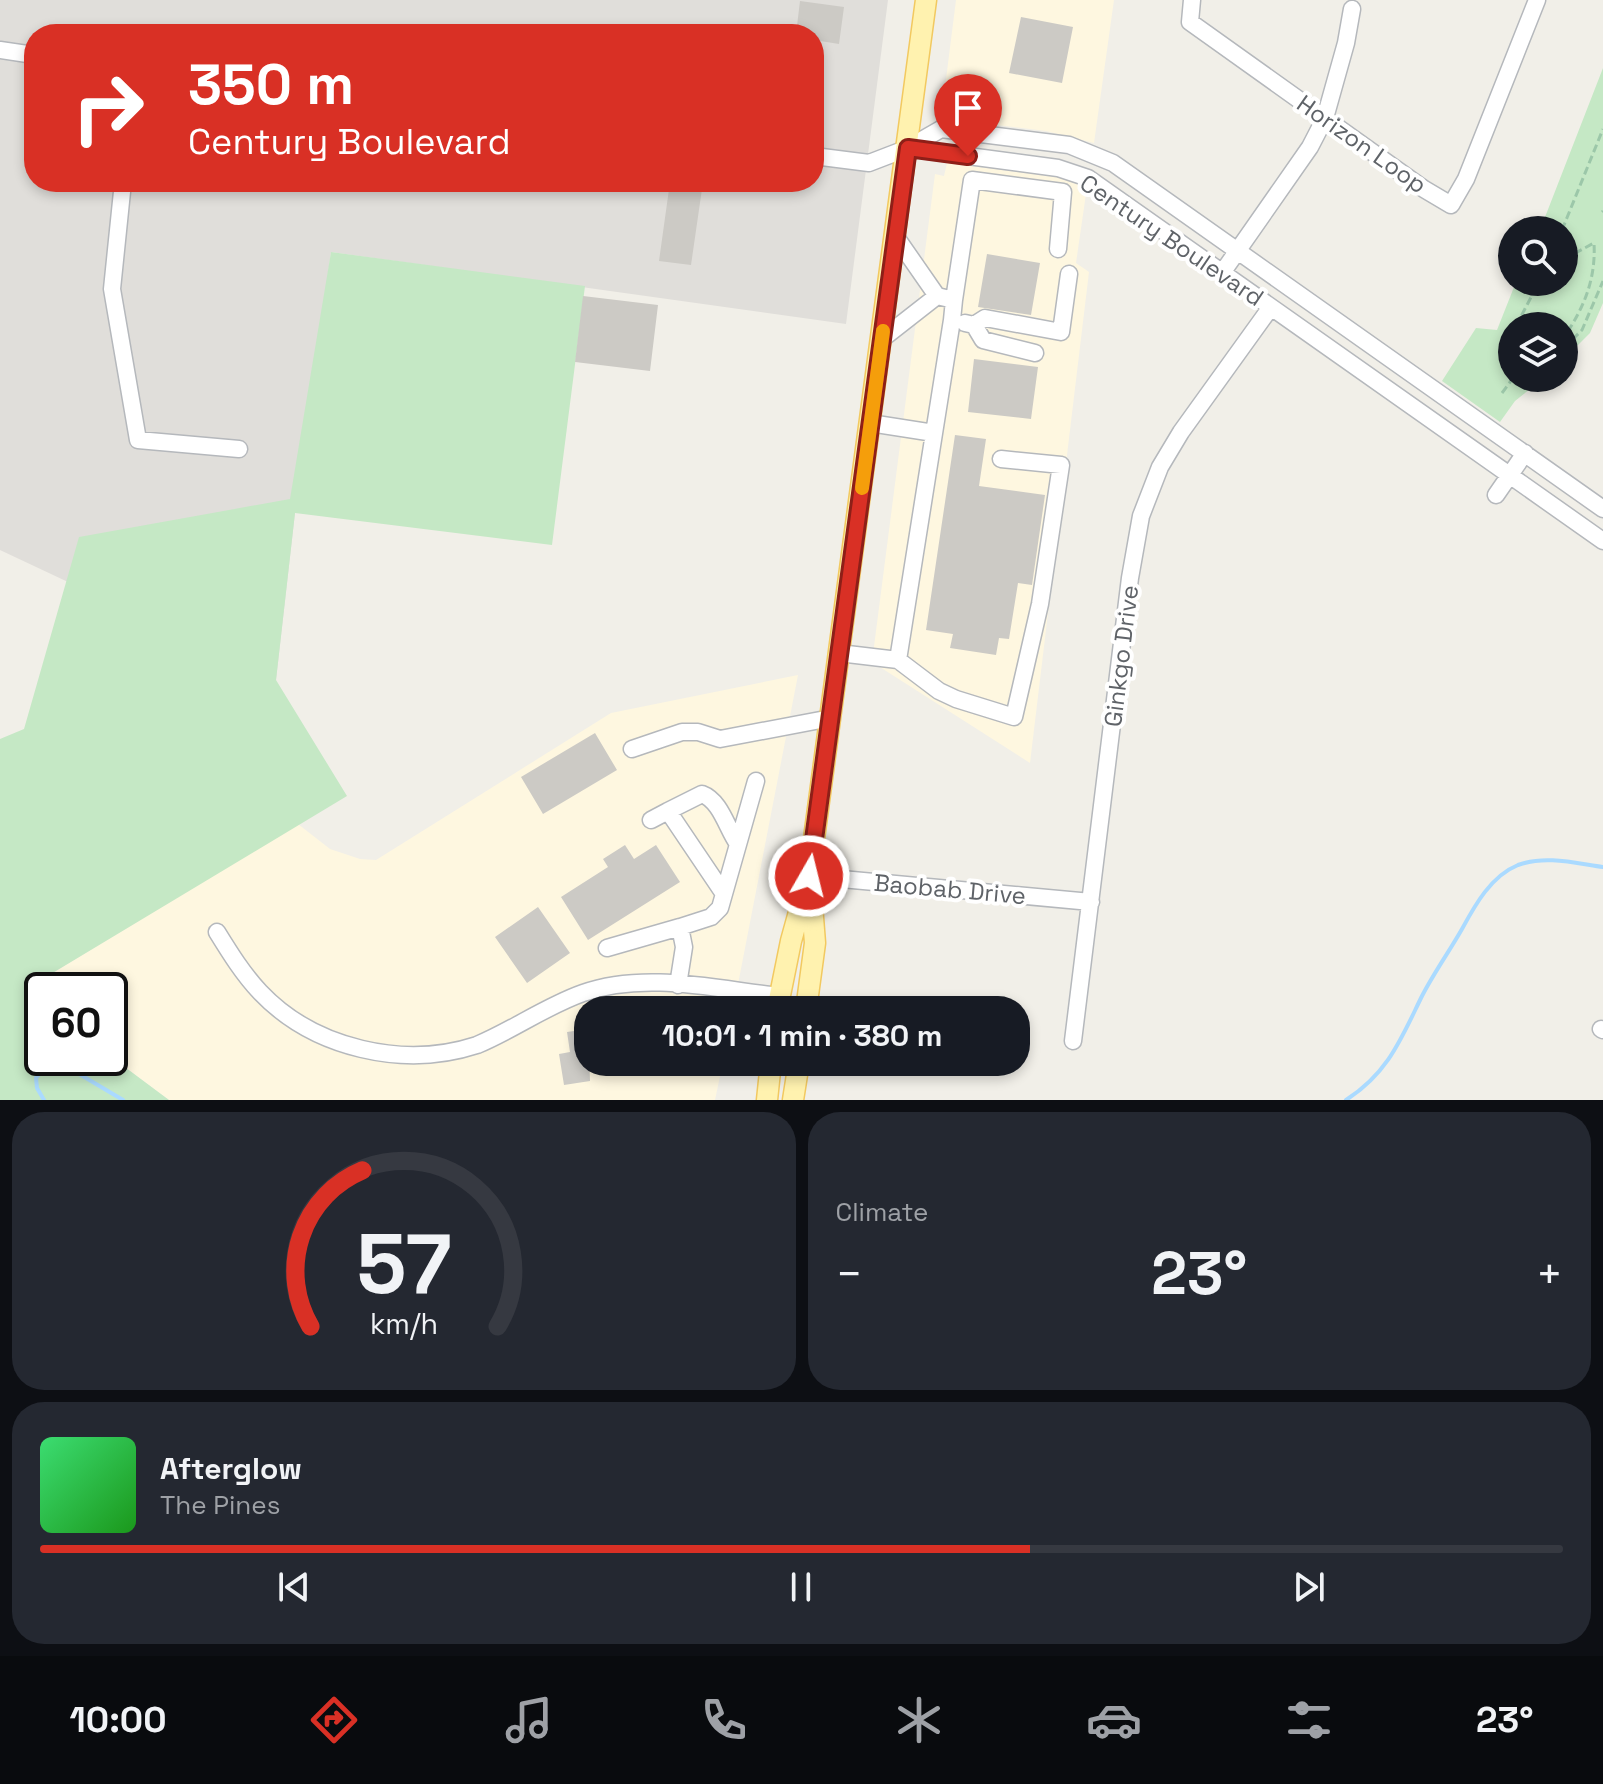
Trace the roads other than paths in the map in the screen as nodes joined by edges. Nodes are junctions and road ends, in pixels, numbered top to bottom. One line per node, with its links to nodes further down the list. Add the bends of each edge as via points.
1 (926, 0): 8 (main road)
2 (1192, 0): 7 (street, Horizon Loop, via 1190,22)
3 (1537, 0): 7 (street, Horizon Loop, via 1451,205)
4 (1352, 9): 7 (street)
5 (0, 50): 6 (street)
6 (24, 54)
7 (1325, 118): 15 (street)
8 (908, 148): 9 (street, via 869,163); 10 (street, Century Boulevard); 13 (main road); 15 (street, Century Boulevard, via 941,129 1069,145 1113,163)
9 (824, 157)
10 (1067, 171): 12 (street); 16 (street, Century Boulevard, via 1095,183)
11 (122, 192): 27 (street, via 112,289 138,440)
12 (1063, 192): 14 (street); 19 (street, via 972,180)
13 (896, 237): 18 (street); 23 (main road)
14 (1058, 249)
15 (1238, 251): 16 (street); 28 (street, Century Boulevard)
16 (1222, 273): 20 (street, Century Boulevard)
17 (1069, 274): 22 (street, via 1061,332 985,318)
18 (937, 296): 19 (street); 23 (street)
19 (954, 300): 21 (street)
20 (1271, 307): 30 (street, Century Boulevard); 44 (street, Ginkgo Drive, via 1174,443 1141,516)
21 (952, 320): 22 (street); 26 (street)
22 (974, 325): 24 (street, via 983,340)
23 (882, 339): 25 (main road)
24 (1035, 353)
25 (870, 423): 26 (street); 34 (main road)
26 (934, 433): 35 (street)
27 (239, 449)
28 (1525, 453): 30 (street); 32 (street, Century Boulevard)
29 (1001, 459): 35 (street, via 1061,465 1040,604 1014,717 947,695)
30 (1509, 475): 31 (street); 33 (street, Century Boulevard)
31 (1496, 495)
32 (1603, 509)
33 (1603, 541)
34 (839, 653): 35 (street); 36 (main road)
35 (898, 660)
36 (831, 718): 37 (street, via 720,739 682,732); 42 (main road)
37 (632, 749)
38 (756, 781): 41 (street)
39 (668, 811): 40 (street); 41 (street, via 708,796); 43 (street)
40 (651, 820)
41 (738, 844): 43 (street)
42 (809, 876): 44 (street, Baobab Drive); 50 (main road); 51 (main road, via 815,943)
43 (724, 894): 45 (street, via 711,917)
44 (1091, 902): 52 (street, Ginkgo Drive)
45 (680, 927): 47 (street); 48 (street, via 684,947)
46 (217, 932): 48 (street, via 259,992 301,1025 359,1048 405,1056 460,1051 606,986)
47 (607, 948)
48 (678, 985): 49 (street)
49 (735, 996)
50 (783, 996)
51 (808, 996)
52 (1073, 1041)
53 (770, 1076): 56 (main road)
54 (788, 1076): 57 (main road)
55 (797, 1076): 58 (main road)
56 (767, 1100)
57 (786, 1100)
58 (793, 1100)

